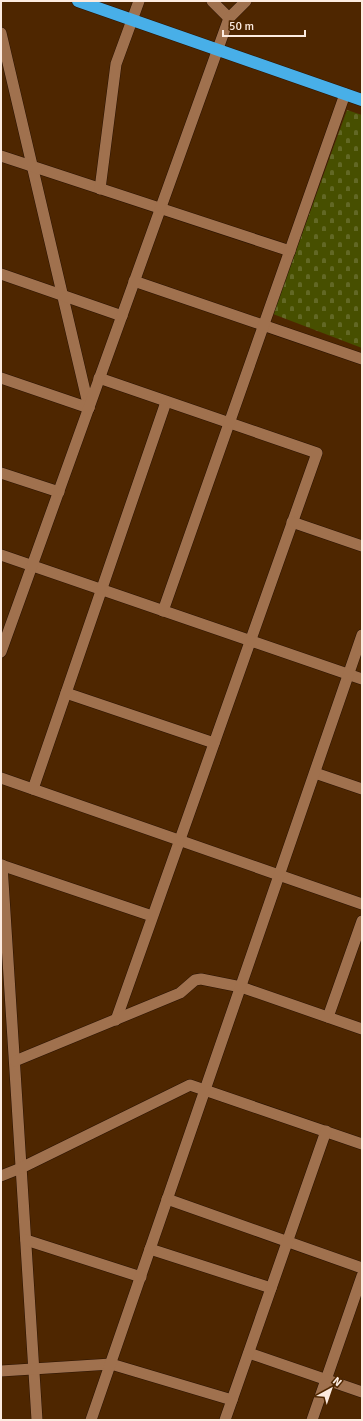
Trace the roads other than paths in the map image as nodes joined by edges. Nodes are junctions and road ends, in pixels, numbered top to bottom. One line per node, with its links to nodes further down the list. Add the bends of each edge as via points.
1 (78, 1): 6 (highway)
2 (139, 1): 6 (street)
3 (212, 1): 5 (street)
4 (246, 1): 5 (street)
5 (229, 18): 8 (street)
6 (132, 19): 8 (highway); 13 (street, via 116,64)
7 (1, 33): 12 (street)
8 (218, 49): 9 (highway); 14 (street)
9 (345, 94): 10 (highway); 15 (street)
10 (362, 100)
11 (1, 156): 12 (street)
12 (32, 167): 13 (street); 18 (street)
13 (100, 189): 14 (street)
14 (160, 208): 15 (street); 17 (street)
15 (290, 251): 20 (street)
16 (1, 274): 18 (street)
17 (134, 281): 19 (street); 20 (street)
18 (62, 295): 19 (street); 25 (street)
19 (122, 316): 23 (street)
20 (264, 325): 21 (street); 26 (street)
21 (362, 359)
22 (1, 378): 25 (street)
23 (99, 378): 24 (street); 25 (street)
24 (166, 402): 26 (street); 33 (street)
25 (89, 408): 28 (street)
26 (229, 423): 29 (street, via 317,453); 34 (street)
27 (1, 472): 28 (street)
28 (59, 492): 32 (street)
29 (292, 522): 30 (street); 36 (street)
30 (362, 546)
31 (1, 555): 32 (street)
32 (32, 566): 33 (street); 37 (street)
33 (102, 590): 34 (street); 40 (street)
34 (163, 611): 36 (street)
35 (362, 635): 38 (street)
36 (250, 641): 38 (street); 41 (street)
37 (1, 652)
38 (348, 674): 39 (street); 42 (street)
39 (362, 679)
40 (66, 693): 41 (street); 44 (street)
41 (214, 743): 46 (street)
42 (315, 773): 45 (street); 48 (street)
43 (1, 778): 44 (street)
44 (33, 789): 46 (street)
45 (362, 789)
46 (179, 840): 48 (street); 50 (street)
47 (2, 865): 50 (street); 56 (street)
48 (279, 875): 49 (street); 52 (street)
49 (362, 904)
50 (152, 916): 54 (street)
51 (362, 921): 53 (street)
52 (241, 986): 53 (street); 54 (street, via 195,980 180,993); 57 (street)
53 (328, 1017): 55 (street)
54 (116, 1020): 56 (street)
55 (362, 1029)
56 (15, 1061): 60 (street)
57 (205, 1090): 58 (street); 60 (street, via 190,1084); 62 (street)
58 (326, 1131): 59 (street); 64 (street)
59 (362, 1144)
60 (21, 1168): 61 (street); 63 (street)
61 (1, 1176)
62 (167, 1199): 64 (street); 65 (street)
63 (26, 1240): 68 (street); 72 (street)
64 (287, 1242): 66 (street); 69 (street)
65 (150, 1249): 68 (street); 69 (street)
66 (362, 1268)
67 (362, 1276): 74 (street)
68 (140, 1277): 71 (street)
69 (271, 1288): 70 (street)
70 (249, 1353): 74 (street); 76 (street)
71 (111, 1364): 72 (street); 76 (street); 78 (street)
72 (34, 1369): 73 (street); 77 (street)
73 (1, 1371)
74 (326, 1380): 75 (street); 80 (street)
75 (362, 1392)
76 (232, 1400): 79 (street)
77 (37, 1420)
78 (91, 1420)
79 (225, 1420)
80 (312, 1420)

